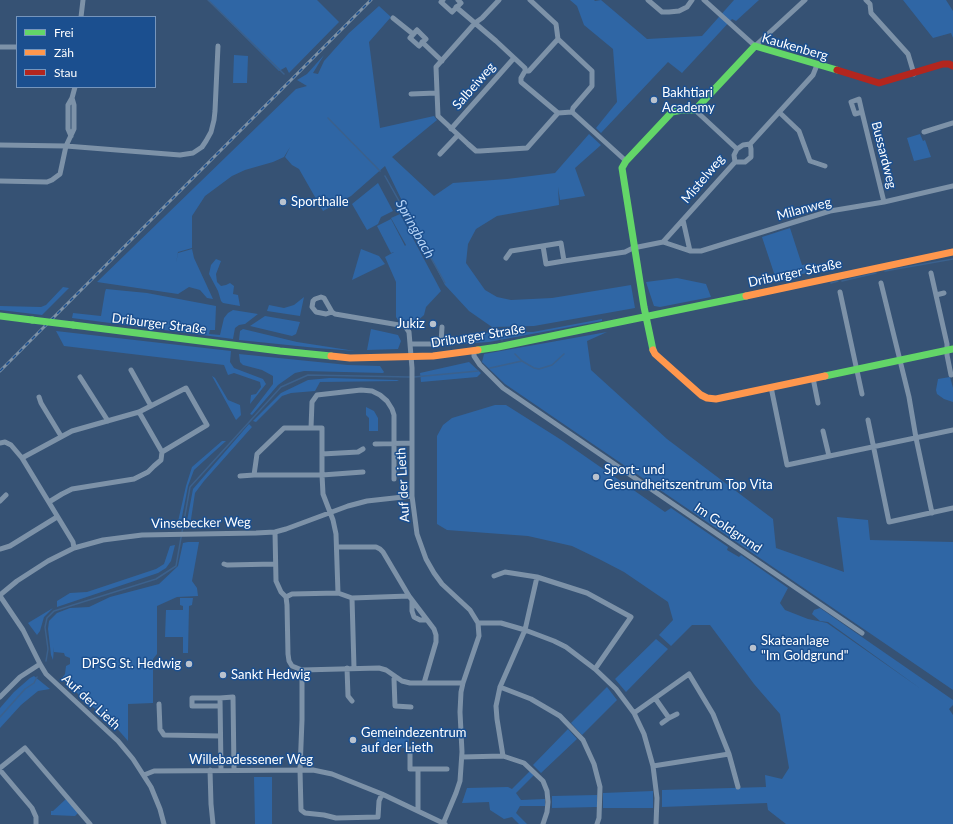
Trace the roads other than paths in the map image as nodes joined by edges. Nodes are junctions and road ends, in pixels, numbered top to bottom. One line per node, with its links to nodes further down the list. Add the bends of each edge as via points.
1 (83, 0): 12 (street)
2 (442, 0): 11 (street, via 441,2 452,12)
3 (458, 0): 11 (street, via 461,3)
4 (499, 0): 14 (street)
5 (530, 0): 15 (street, via 556,24)
6 (648, 0): 7 (street, via 662,12 679,11 687,7)
7 (692, 0)
8 (704, 0): 17 (street)
9 (806, 0): 17 (street)
10 (866, 0): 25 (street, via 870,4 871,13 908,54)
11 (456, 7): 14 (street, Salbeiweg)
12 (81, 16)
13 (393, 18): 21 (street, via 413,34 417,30 426,39 422,42)
14 (475, 23): 20 (street, Salbeiweg); 21 (street)
15 (558, 39): 24 (street, via 529,71); 30 (street, via 592,71 592,86)
16 (218, 46): 40 (street, via 216,111 211,132 202,147 193,153)
17 (755, 46): 22 (main road, Kaukenberg); 29 (main road, Kaukenberg)
18 (0, 47): 19 (street)
19 (16, 47)
20 (514, 58): 24 (street, Salbeiweg); 35 (street, Salbeiweg)
21 (442, 61): 27 (street, via 436,67)
22 (817, 65): 25 (main road, Kaukenberg, via 879,83); 31 (street, Mistelweg, via 813,75)
23 (953, 66): 25 (main road, Kaukenberg, via 943,64)
24 (525, 71): 33 (street, via 521,82)
25 (914, 74)
26 (74, 88): 40 (street, via 74,129)
27 (436, 93): 28 (street); 35 (street, via 438,116)
28 (411, 94)
29 (695, 110): 41 (street, Mistelweg); 43 (main road, via 672,112)
30 (572, 112): 33 (street); 43 (street)
31 (779, 112): 38 (street, Mistelweg); 45 (street, via 799,131 810,162)
32 (862, 112): 48 (street, Bussardweg)
33 (558, 113): 37 (street, via 527,148 478,151)
34 (953, 123): 36 (street)
35 (451, 129): 37 (street)
36 (924, 132)
37 (458, 135): 42 (street)
38 (750, 144): 41 (street, Mistelweg); 44 (street, via 751,157 745,162)
39 (0, 145): 40 (street)
40 (66, 146): 46 (street, via 60,174 52,180)
41 (737, 149): 44 (street, Mistelweg, via 734,155)
42 (440, 154)
43 (626, 161): 52 (main road, via 622,168)
44 (735, 162): 49 (street, Mistelweg)
45 (825, 166)
46 (0, 181)
47 (953, 186): 48 (street, Milanweg)
48 (884, 202): 53 (street, Milanweg, via 830,211 701,251)
49 (683, 220): 50 (street, Mistelweg); 53 (street, Mistelweg)
50 (663, 242): 52 (street); 53 (street, Milanweg)
51 (543, 246): 55 (street, via 511,251); 56 (street, via 546,264); 56 (street, via 561,243)
52 (633, 248): 56 (street, via 624,252); 64 (main road)
53 (690, 251)
54 (953, 252): 64 (main road, Driburger Straße)
55 (506, 258)
56 (564, 261)
57 (931, 273): 61 (street)
58 (881, 283): 70 (street)
59 (840, 292): 71 (street)
60 (944, 293): 61 (street)
61 (936, 295): 67 (street)
62 (332, 312): 66 (street, Auf der Lieth, via 405,326 409,332)
63 (0, 316): 69 (main road, Driburger Straße, bridge, via 301,354 350,358)
64 (646, 317): 68 (main road, Driburger Straße); 76 (main road, via 655,353 701,395 716,399)
65 (442, 327): 66 (street, via 441,342)
66 (410, 344): 69 (street, Auf der Lieth)
67 (950, 350): 70 (main road); 73 (street)
68 (474, 351): 69 (main road, Driburger Straße); 128 (street, Im Goldgrund, via 480,365 503,388)
69 (411, 358): 90 (street, Auf der Lieth)
70 (899, 360): 71 (main road); 88 (street, via 911,403)
71 (857, 369): 75 (main road); 77 (street)
72 (131, 370): 80 (street)
73 (951, 375)
74 (80, 377): 83 (street)
75 (813, 378): 76 (main road); 79 (street)
76 (771, 387): 97 (street, via 787,465)
77 (862, 394)
78 (39, 397): 87 (street)
79 (818, 403)
80 (151, 406): 81 (street); 95 (street, via 186,388 207,425)
81 (139, 412): 83 (street); 95 (street)
82 (868, 420): 93 (street)
83 (108, 421): 87 (street)
84 (311, 428): 92 (street, via 312,402 317,395 361,390 372,392 380,395 392,409); 96 (street, via 322,428); 100 (street, via 284,428 257,454)
85 (953, 430): 88 (street)
86 (823, 431): 97 (street)
87 (61, 436): 98 (street)
88 (916, 438): 93 (street); 110 (street)
89 (0, 443): 98 (street, via 11,445)
90 (411, 443): 92 (street); 105 (street, Auf der Lieth)
91 (374, 444): 92 (street)
92 (394, 444): 103 (street)
93 (873, 447): 97 (street); 110 (street, via 889,522)
94 (363, 449): 96 (street, via 358,452)
95 (162, 452): 107 (street, via 160,460 148,472 134,479 72,489)
96 (322, 454): 101 (street)
97 (829, 456)
98 (22, 458): 107 (street)
99 (363, 472): 101 (street)
100 (254, 475): 101 (street); 102 (street)
101 (322, 475): 109 (street, via 323,494)
102 (240, 476)
103 (394, 479)
104 (6, 495): 106 (street)
105 (412, 496): 109 (street, Vinsebecker Weg, via 367,501); 126 (street, Auf der Lieth, via 417,534 426,559 442,584 470,610)
106 (0, 501)
107 (49, 502): 111 (street)
108 (953, 508): 110 (street)
109 (330, 512): 112 (street, Vinsebecker Weg); 113 (street)
110 (932, 513)
111 (58, 517): 114 (street, via 10,546); 115 (street)
112 (275, 532): 115 (street, Vinsebecker Weg, via 142,535 117,537); 117 (street)
113 (337, 547): 120 (street); 124 (street, via 380,549)
114 (0, 548)
115 (74, 548): 121 (street, Vinsebecker Weg, via 48,561)
116 (224, 564): 117 (street)
117 (275, 564): 122 (street, via 276,581)
118 (494, 576): 119 (street, via 504,572)
119 (537, 577): 127 (street); 132 (street, via 587,593 631,617)
120 (338, 593): 122 (street, via 292,594); 123 (street)
121 (0, 595): 129 (street, Auf der Lieth, via 23,630)
122 (286, 597): 133 (street, via 289,661 292,666)
123 (352, 598): 124 (street); 131 (street)
124 (411, 599): 125 (street); 125 (street, via 414,617)
125 (427, 620): 135 (street, via 434,629 436,642)
126 (478, 623): 127 (street, via 501,622); 136 (street, via 479,636)
127 (525, 630): 132 (street, via 566,647); 137 (street)
128 (862, 632)
129 (40, 664): 138 (street, via 20,677); 162 (street, Auf der Lieth, via 52,681 118,741)
130 (347, 668): 131 (street); 133 (street); 141 (street, via 348,696)
131 (354, 668): 134 (street, via 379,668)
132 (596, 668): 145 (street)
133 (302, 670): 161 (street)
134 (396, 677): 135 (street, via 410,683); 144 (street, via 395,706)
135 (424, 683): 136 (street)
136 (462, 683): 153 (street)
137 (500, 688): 152 (street, via 496,706); 172 (street, via 531,699 560,716 583,740 594,764 600,787)
138 (0, 697)
139 (220, 698): 143 (street); 143 (street, via 192,698 192,706); 160 (street, via 233,697)
140 (655, 698): 145 (street); 147 (street); 151 (street, via 689,674 713,714)
141 (352, 701)
142 (159, 704): 149 (street, via 160,729 164,735)
143 (220, 706): 149 (street)
144 (411, 707)
145 (634, 713): 154 (street, via 644,734)
146 (677, 714): 147 (street)
147 (670, 718): 148 (street)
148 (662, 723)
149 (220, 736): 159 (street)
150 (410, 749): 156 (street, via 410,769)
151 (729, 754): 154 (street); 163 (street)
152 (503, 756): 153 (street); 171 (street, via 524,763 543,781 548,802)
153 (462, 757): 170 (street, via 460,781)
154 (652, 766): 173 (street, via 657,798)
155 (0, 769): 166 (street, via 32,808); 167 (street, via 25,748)
156 (418, 769): 157 (street); 165 (street)
157 (447, 769)
158 (210, 770): 159 (street, Willebadessener Weg); 162 (street, Willebadessener Weg, via 154,771); 169 (street)
159 (221, 770): 160 (street, Willebadessener Weg)
160 (234, 770): 161 (street, Willebadessener Weg)
161 (300, 770): 164 (street, Willebadessener Weg, via 332,774); 164 (street, via 301,810 305,813 336,818 378,817)
162 (144, 775): 168 (street, Auf der Lieth)
163 (738, 787)
164 (382, 794): 165 (street, Willebadessener Weg)
165 (418, 810): 170 (street, Willebadessener Weg)
166 (36, 824)
167 (90, 824)
168 (164, 824)
169 (213, 824)
170 (444, 824)
171 (543, 824)
172 (597, 824)
173 (656, 824)

